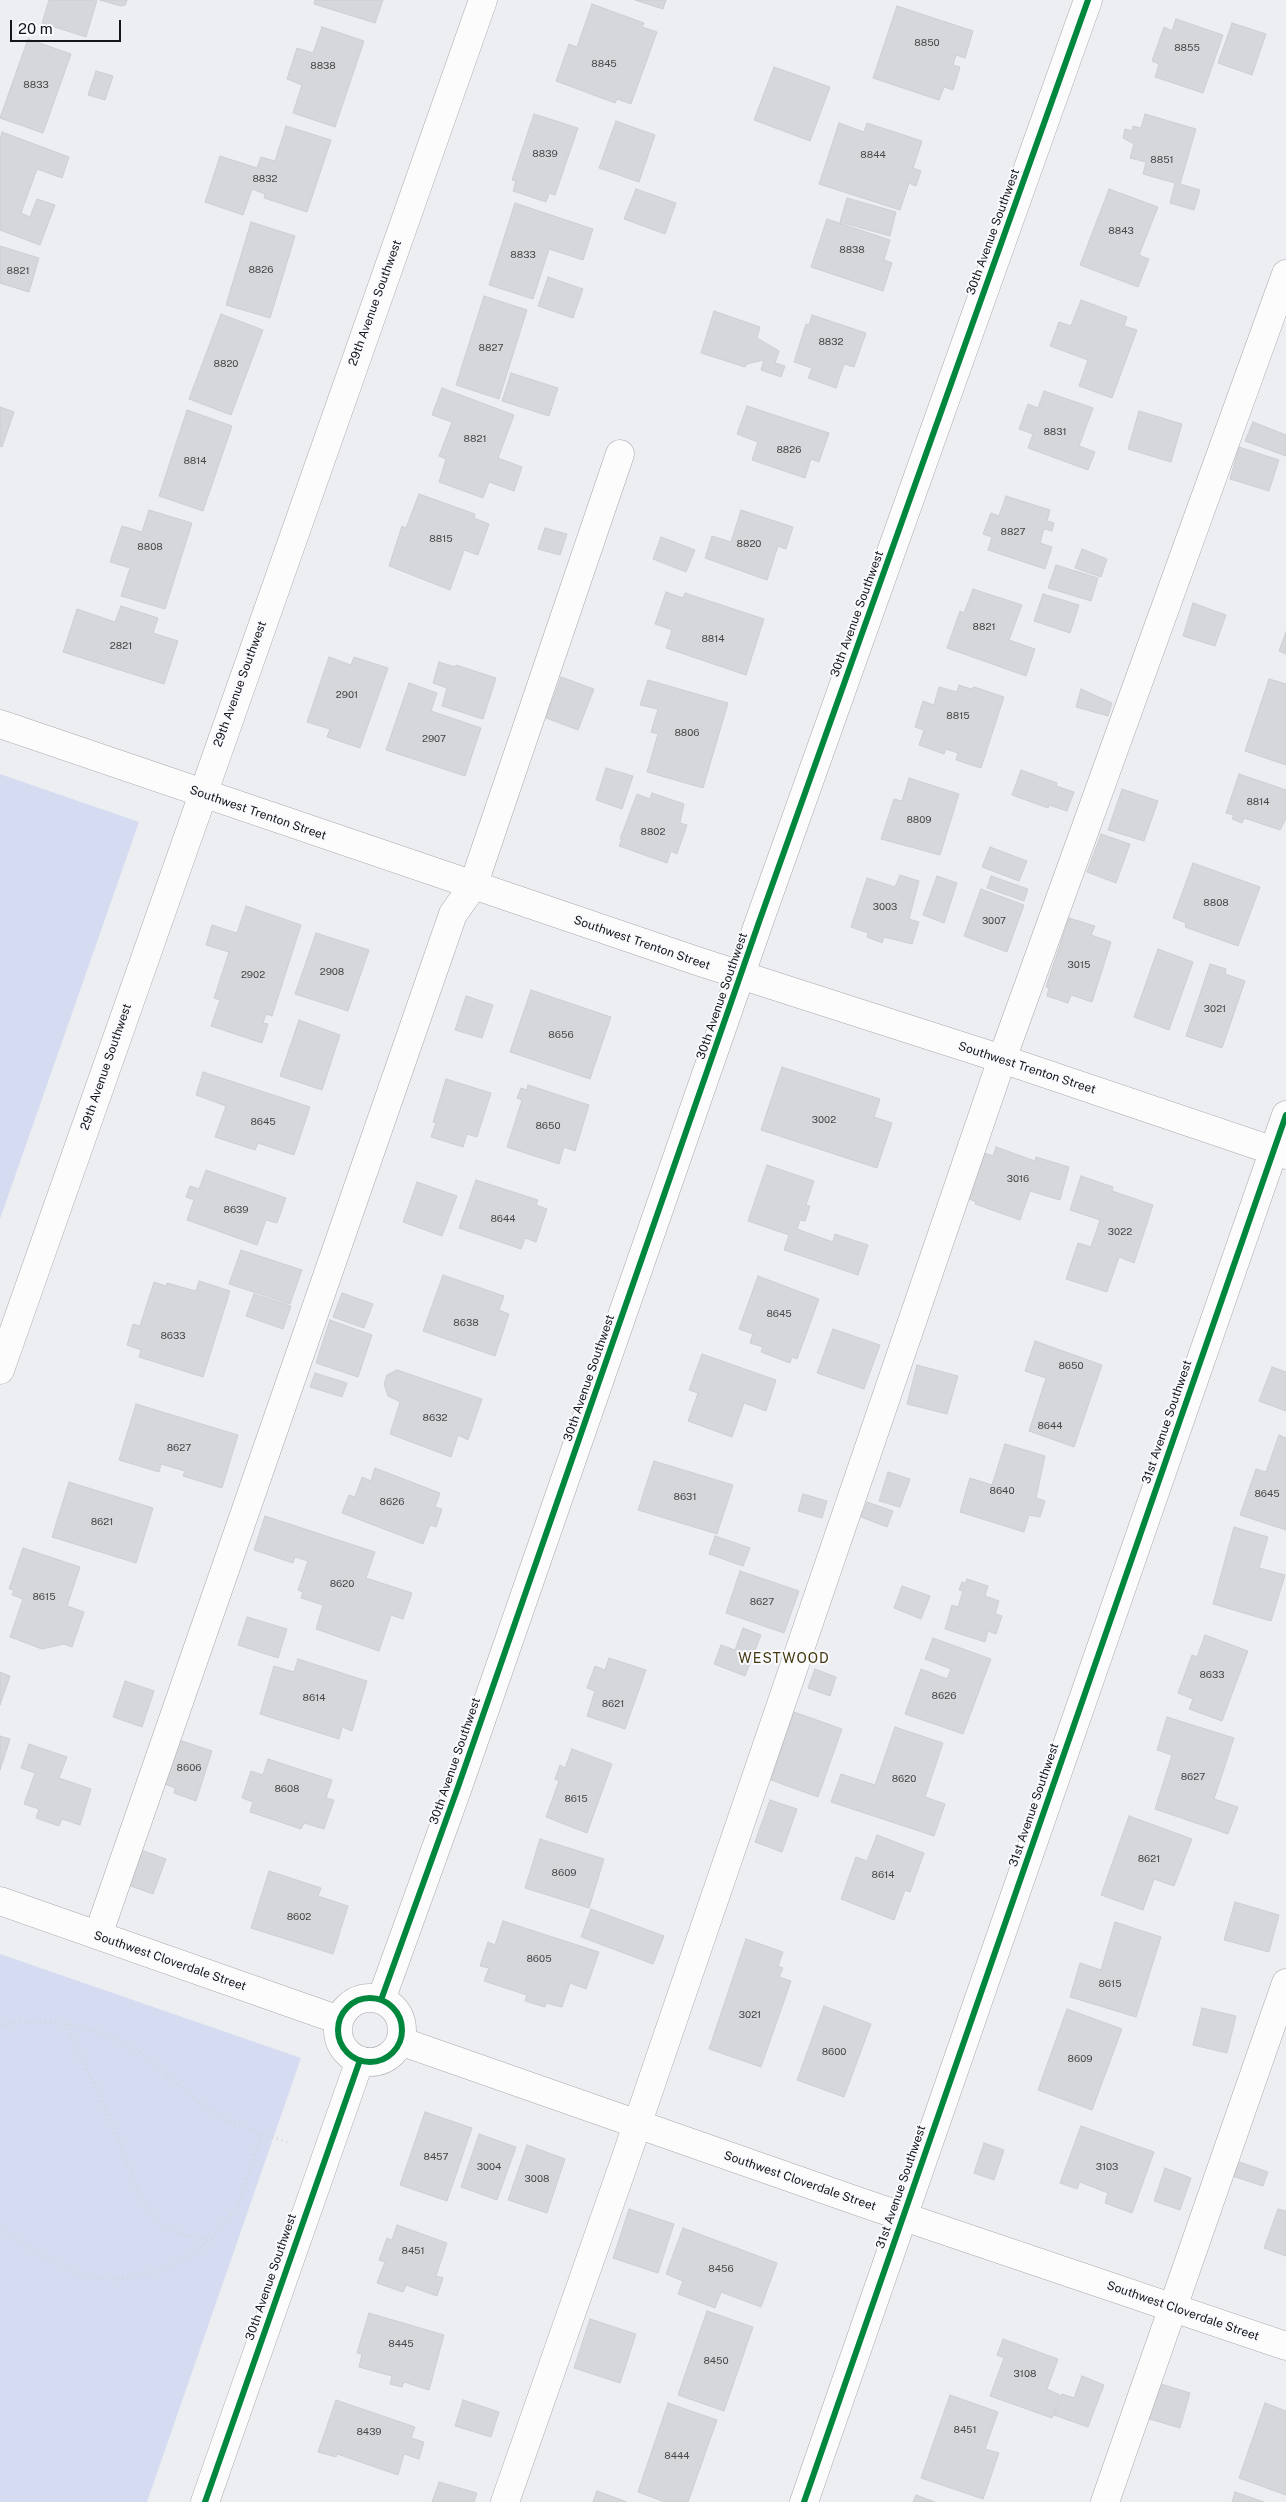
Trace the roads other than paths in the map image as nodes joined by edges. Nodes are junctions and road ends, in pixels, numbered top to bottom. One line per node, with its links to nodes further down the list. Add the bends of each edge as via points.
1 (483, 0): 6 (street, 29th Avenue Southwest)
2 (1088, 0): 8 (street, 30th Avenue Southwest)
3 (1286, 274): 9 (street)
4 (620, 454): 7 (street)
5 (0, 724): 6 (street, Southwest Trenton Street)
6 (201, 794): 7 (street, Southwest Trenton Street); 12 (street, 29th Avenue Southwest)
7 (473, 886): 8 (street, Southwest Trenton Street); 14 (street, via 453,914)
8 (740, 976): 9 (street, Southwest Trenton Street); 16 (street, 30th Avenue Southwest)
9 (1002, 1059): 11 (street, Southwest Trenton Street); 20 (street)
10 (1286, 1115): 11 (street, 31st Avenue Southwest)
11 (1280, 1153): 21 (street, 31st Avenue Southwest)
12 (0, 1370)
13 (0, 1901): 14 (street, Southwest Cloverdale Street)
14 (98, 1935): 17 (street, Southwest Cloverdale Street)
15 (1286, 1983): 22 (street)
16 (381, 2000): 17 (street, via 364,1998 355,2002 346,2008); 18 (street, via 399,2015 402,2025)
17 (340, 2020): 19 (street, via 339,2039 344,2050)
18 (400, 2041): 19 (street, via 385,2059 374,2062); 20 (street, Southwest Cloverdale Street)
19 (360, 2060): 24 (street, 30th Avenue Southwest)
20 (637, 2124): 21 (street, Southwest Cloverdale Street); 25 (street)
21 (903, 2216): 22 (street, Southwest Cloverdale Street); 26 (street, 31st Avenue Southwest)
22 (1173, 2307): 23 (street, Southwest Cloverdale Street); 27 (street)
23 (1286, 2346)
24 (205, 2502)
25 (505, 2502)
26 (804, 2502)
27 (1105, 2502)

